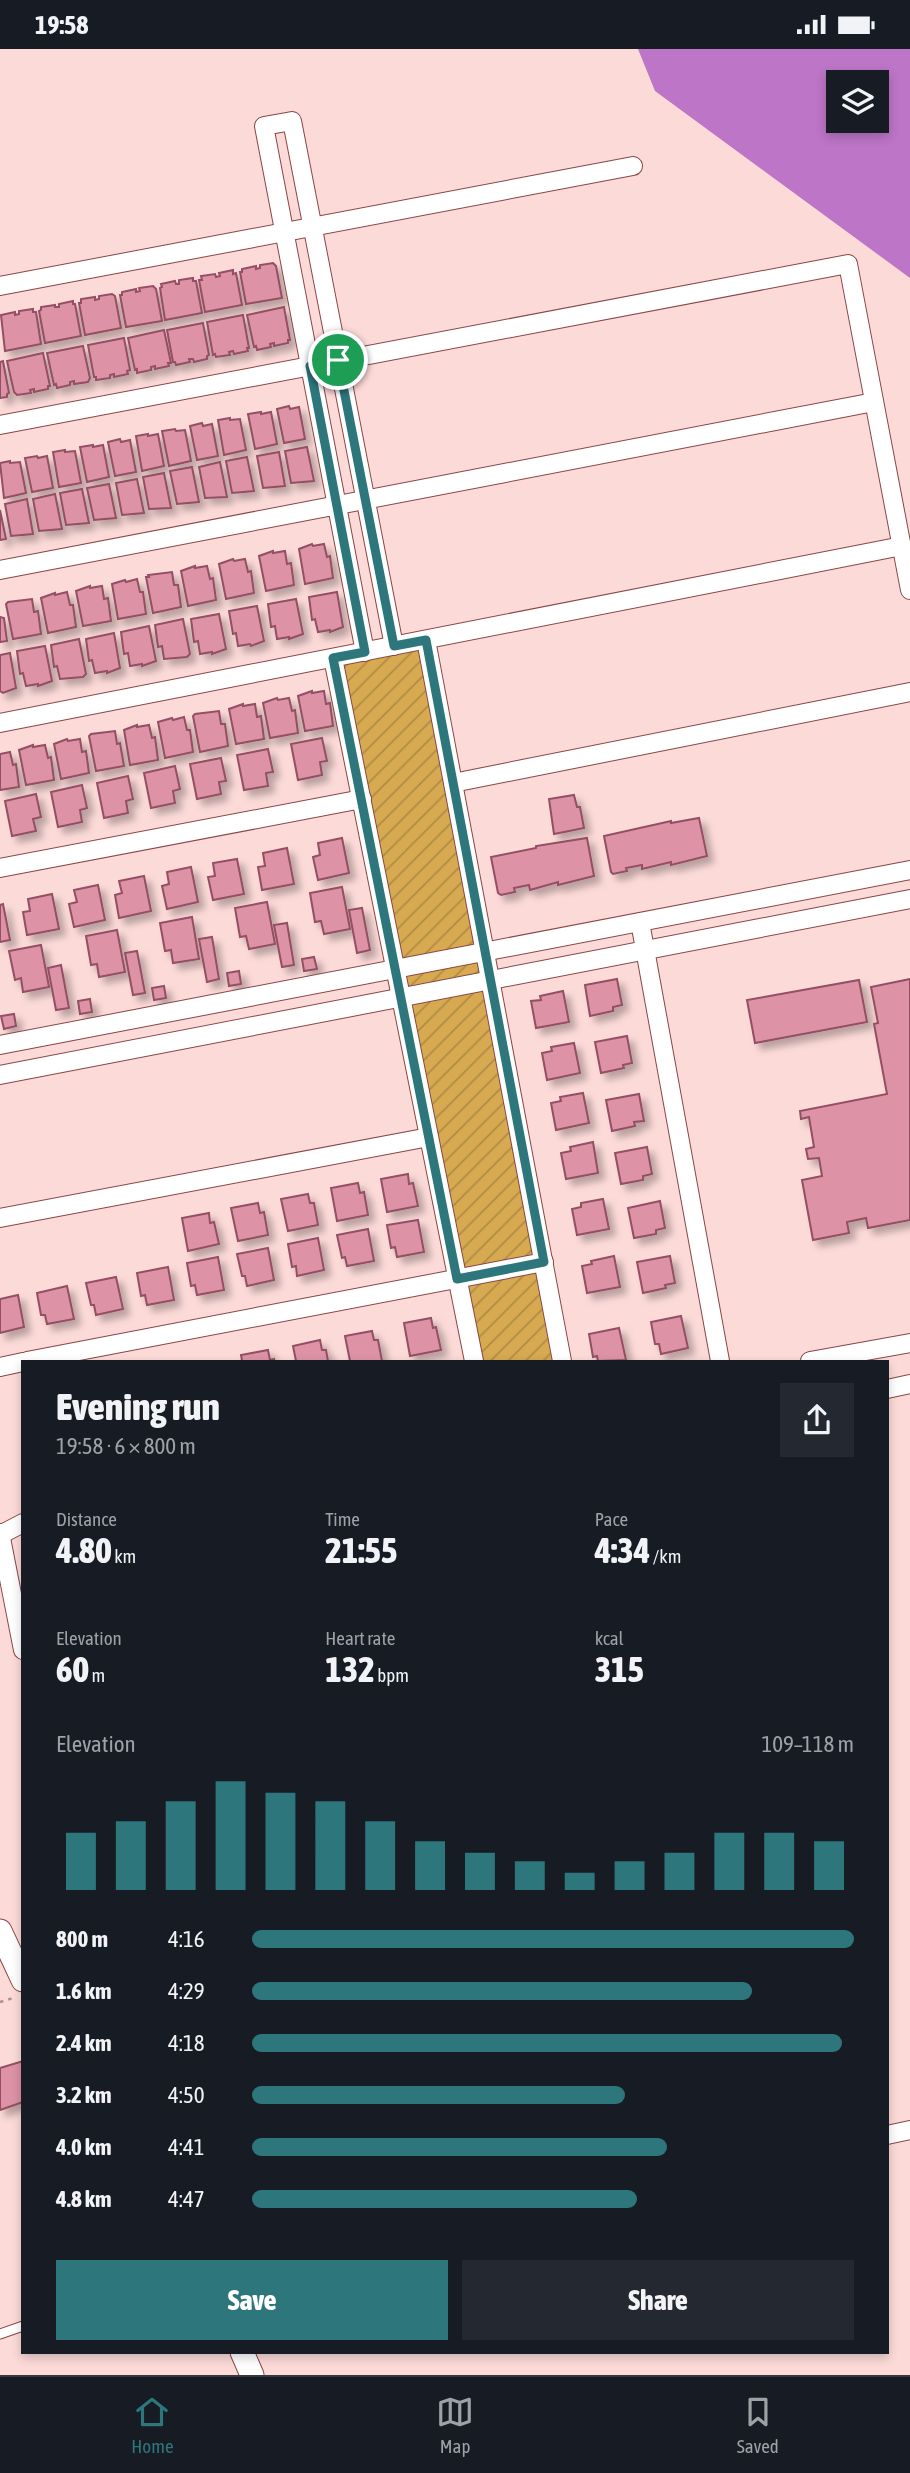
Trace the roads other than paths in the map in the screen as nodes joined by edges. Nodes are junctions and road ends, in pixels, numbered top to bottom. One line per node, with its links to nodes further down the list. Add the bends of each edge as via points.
1 (633, 166): 2 (street)
2 (313, 227): 3 (street); 3 (street, via 292,121 264,126); 5 (street)
3 (284, 232): 4 (street); 6 (street)
4 (0, 286)
5 (338, 360): 6 (street); 7 (street, via 848,264); 9 (street)
6 (310, 366): 8 (street); 10 (street)
7 (874, 402): 9 (street); 11 (street)
8 (0, 425)
9 (366, 499): 10 (street); 15 (street)
10 (337, 505): 12 (street); 16 (street)
11 (902, 547): 13 (street); 14 (street)
12 (0, 570)
13 (910, 590)
14 (426, 640): 15 (street); 20 (street)
15 (394, 646): 16 (street)
16 (365, 652): 17 (street)
17 (333, 658): 19 (street); 21 (street)
18 (910, 692): 20 (street)
19 (0, 723)
20 (453, 783): 27 (street)
21 (362, 799): 22 (street); 28 (street)
22 (0, 868)
23 (910, 870): 25 (street)
24 (910, 899): 26 (street)
25 (640, 922): 26 (street); 27 (street)
26 (645, 951): 29 (street); 41 (street)
27 (485, 952): 28 (street); 29 (street)
28 (395, 969): 30 (street); 31 (street)
29 (490, 980): 30 (street); 35 (street)
30 (401, 998): 32 (street); 33 (street)
31 (0, 1045)
32 (0, 1075)
33 (429, 1136): 34 (street); 36 (street)
34 (0, 1218)
35 (544, 1262): 36 (street); 40 (street)
36 (457, 1279): 38 (street); 39 (street)
37 (910, 1343): 42 (street)
38 (35, 1360)
39 (474, 1360)
40 (562, 1360)
41 (720, 1360)
42 (816, 1360)
43 (21, 1363): 44 (street)
44 (0, 1367)
45 (910, 1384): 46 (street)
46 (889, 1389)
47 (21, 1524): 48 (street)
48 (0, 1534): 49 (street); 50 (street)
49 (21, 1539)
50 (21, 1640)
51 (0, 1931): 52 (street)
52 (21, 1976)
53 (910, 2130): 54 (street)
54 (889, 2135)
55 (21, 2327): 56 (lane)
56 (0, 2334)
57 (243, 2354): 58 (street)
58 (252, 2375)

